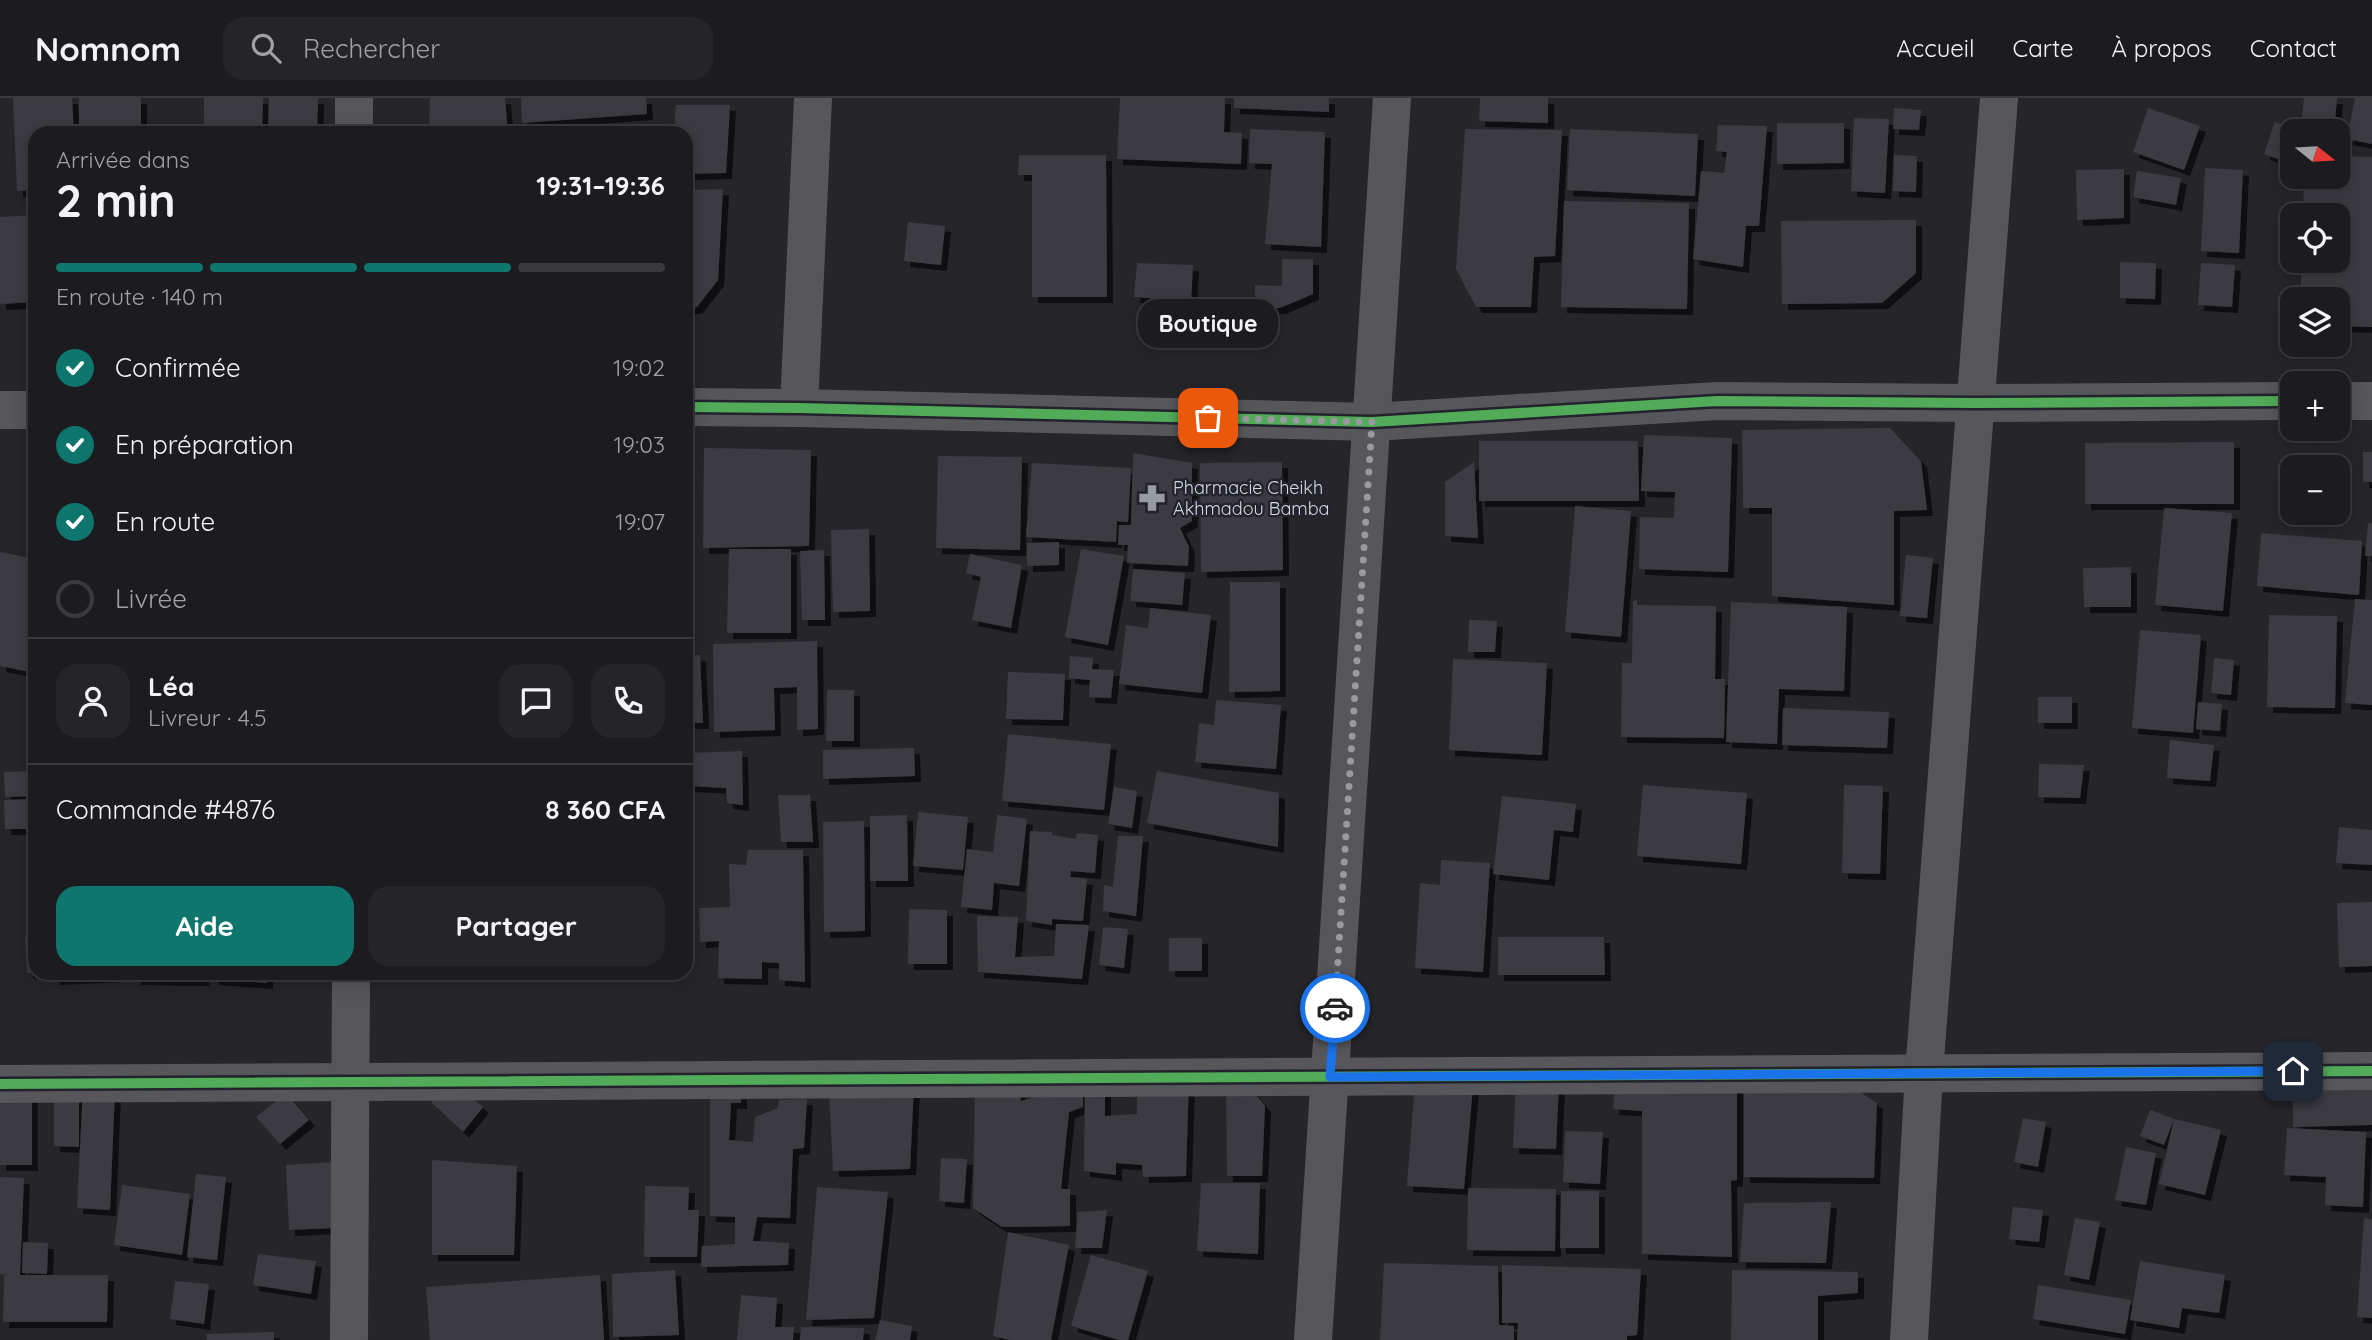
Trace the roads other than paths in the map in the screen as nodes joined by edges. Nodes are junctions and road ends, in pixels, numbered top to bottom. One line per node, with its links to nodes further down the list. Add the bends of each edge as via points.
1 (354, 98): 5 (street)
2 (813, 98): 11 (street)
3 (1392, 98): 14 (street)
4 (1999, 98): 9 (street)
5 (354, 126)
6 (2280, 401): 9 (street)
7 (2350, 401): 8 (street)
8 (2372, 401)
9 (1976, 403): 14 (street, via 1717,401); 17 (street)
10 (693, 407): 11 (street)
11 (799, 408): 14 (street)
12 (0, 410): 13 (street)
13 (28, 410)
14 (1372, 422): 18 (street)
15 (351, 980): 19 (street)
16 (2372, 1071): 17 (street)
17 (1924, 1073): 18 (street); 23 (street)
18 (1330, 1077): 19 (street); 22 (street)
19 (351, 1083): 20 (street); 21 (street)
20 (0, 1084)
21 (349, 1340)
22 (1313, 1340)
23 (1909, 1340)

